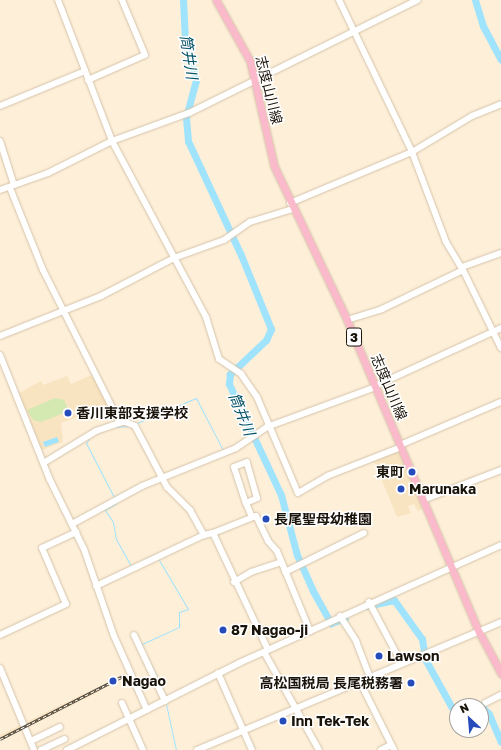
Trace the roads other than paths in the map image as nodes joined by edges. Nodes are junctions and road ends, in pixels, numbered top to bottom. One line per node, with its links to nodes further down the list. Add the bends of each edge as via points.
1 (58, 0): 7 (street)
2 (122, 0): 9 (street, via 145,55)
3 (216, 0): 8 (main road, 志度山川線 / 3, via 244,47)
4 (339, 0): 6 (street)
5 (418, 0): 6 (street)
6 (353, 31): 8 (street); 14 (street)
7 (85, 71): 9 (street); 11 (street)
8 (256, 79): 13 (street, via 187,114); 17 (main road, 志度山川線 / 3, via 274,166)
9 (88, 80): 13 (street)
10 (501, 104): 14 (street, via 472,116)
11 (0, 106)
12 (0, 141): 15 (street)
13 (112, 141): 15 (street); 19 (street)
14 (412, 152): 17 (street); 20 (street, via 446,242)
15 (12, 187): 16 (street); 21 (street, via 43,270)
16 (0, 190)
17 (292, 206): 19 (street, via 250,222 228,238); 22 (main road, 志度山川線 / 3)
18 (501, 253): 20 (street)
19 (174, 258): 21 (street, via 101,296); 31 (street, via 211,327 219,359 233,370 257,397)
20 (463, 268): 22 (street, via 382,309); 24 (street)
21 (65, 309): 25 (street); 30 (street)
22 (347, 320): 28 (main road, 志度山川線 / 3)
23 (501, 328): 24 (street)
24 (493, 333): 26 (street); 28 (street)
25 (0, 336)
26 (501, 348)
27 (0, 355): 33 (street)
28 (376, 386): 31 (street); 32 (main road, 志度山川線 / 3)
29 (501, 402): 32 (street)
30 (122, 422): 33 (street, via 96,431); 35 (street, via 135,426)
31 (267, 427): 32 (street, via 298,493 327,476); 35 (street, via 243,444)
32 (400, 446): 36 (main road, 志度山川線 / 3)
33 (45, 462): 39 (street)
34 (501, 470): 36 (street)
35 (162, 477): 39 (street); 43 (street, via 172,493 190,510)
36 (423, 500): 46 (main road, 志度山川線 / 3)
37 (246, 503): 37 (street, via 257,498 247,462 234,467); 38 (street)
38 (252, 517): 41 (street); 45 (street, via 256,516)
39 (72, 524): 40 (street)
40 (76, 532): 49 (street); 55 (street, via 42,548 66,604)
41 (213, 532): 43 (street); 48 (street)
42 (364, 533): 47 (street)
43 (204, 535): 49 (street)
44 (501, 545): 46 (street)
45 (280, 562): 47 (street); 48 (street, via 250,572)
46 (452, 567): 50 (street); 54 (main road, 志度山川線 / 3)
47 (284, 572): 53 (street)
48 (234, 582): 57 (street)
49 (96, 586): 69 (street)
50 (369, 602): 51 (street); 58 (street)
51 (342, 619): 53 (street, via 331,620); 62 (street, via 356,641)
52 (501, 622): 54 (street)
53 (310, 631): 57 (street)
54 (479, 632): 58 (street); 60 (main road, 志度山川線 / 3)
55 (0, 635)
56 (134, 635): 65 (street)
57 (266, 651): 61 (street); 68 (street)
58 (402, 664): 62 (street)
59 (0, 668): 75 (street)
60 (501, 672)
61 (218, 673): 65 (street); 72 (street)
62 (370, 678): 63 (street)
63 (360, 682): 68 (street); 77 (street)
64 (501, 695): 66 (street)
65 (165, 701): 69 (street)
66 (489, 701)
67 (122, 703): 70 (street)
68 (295, 709): 72 (street); 84 (street)
69 (147, 710): 70 (street)
70 (129, 719): 80 (street); 81 (street)
71 (60, 727): 73 (street)
72 (244, 730): 82 (street); 83 (street)
73 (50, 732): 75 (street); 76 (street)
74 (66, 739): 76 (street)
75 (31, 741): 78 (street)
76 (56, 744): 79 (street)
77 (392, 748): 85 (street)
78 (34, 750)
79 (41, 750)
80 (67, 750)
81 (142, 750)
82 (197, 750)
83 (252, 750)
84 (319, 750)
85 (381, 750)

